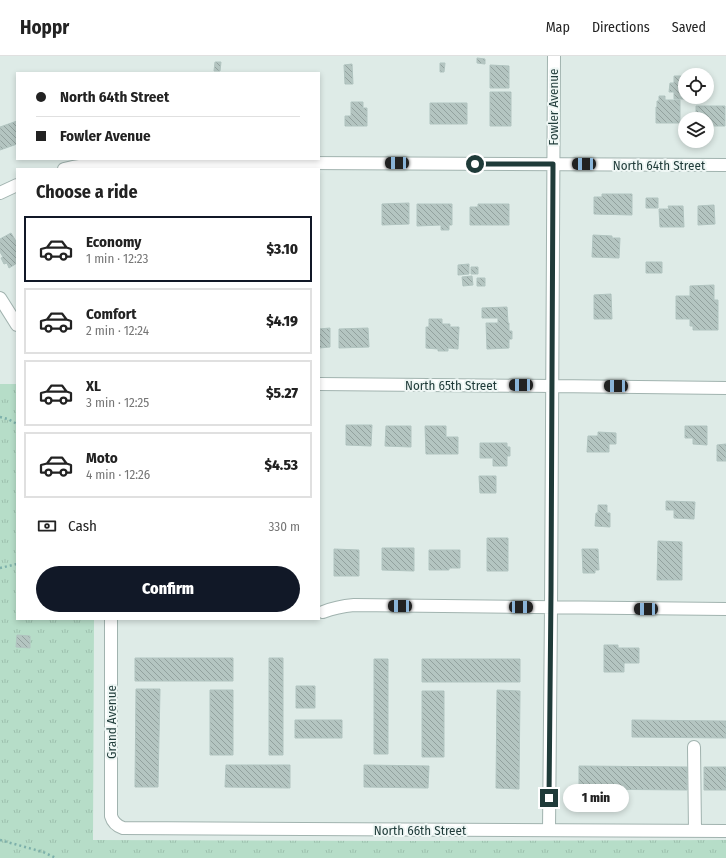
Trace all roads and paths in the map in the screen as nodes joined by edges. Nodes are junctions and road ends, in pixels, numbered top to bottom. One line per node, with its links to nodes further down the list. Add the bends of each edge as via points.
1 (554, 56): 2 (street, Fowler Avenue)
2 (553, 164): 3 (street, North 64th Street); 4 (street, North 64th Street, via 115,162); 10 (street, Fowler Avenue)
3 (726, 165)
4 (68, 168)
5 (16, 185): 6 (street)
6 (0, 193)
7 (0, 298): 8 (street)
8 (16, 323)
9 (320, 384): 10 (street, North 65th Street)
10 (552, 386): 11 (street, North 65th Street); 16 (street, Fowler Avenue)
11 (726, 388)
12 (0, 417): 13 (path)
13 (16, 423)
14 (16, 564): 15 (path)
15 (0, 568)
16 (551, 608): 17 (street); 18 (street, via 354,605); 22 (street, Fowler Avenue)
17 (726, 609)
18 (323, 612)
19 (111, 620): 21 (street, Grand Avenue, via 111,816)
20 (694, 747): 23 (street)
21 (115, 824): 22 (street, North 66th Street, via 124,828)
22 (549, 830): 23 (street, North 66th Street)
23 (694, 831): 24 (street, North 66th Street)
24 (726, 831)
25 (0, 840): 26 (path)
26 (56, 858)

